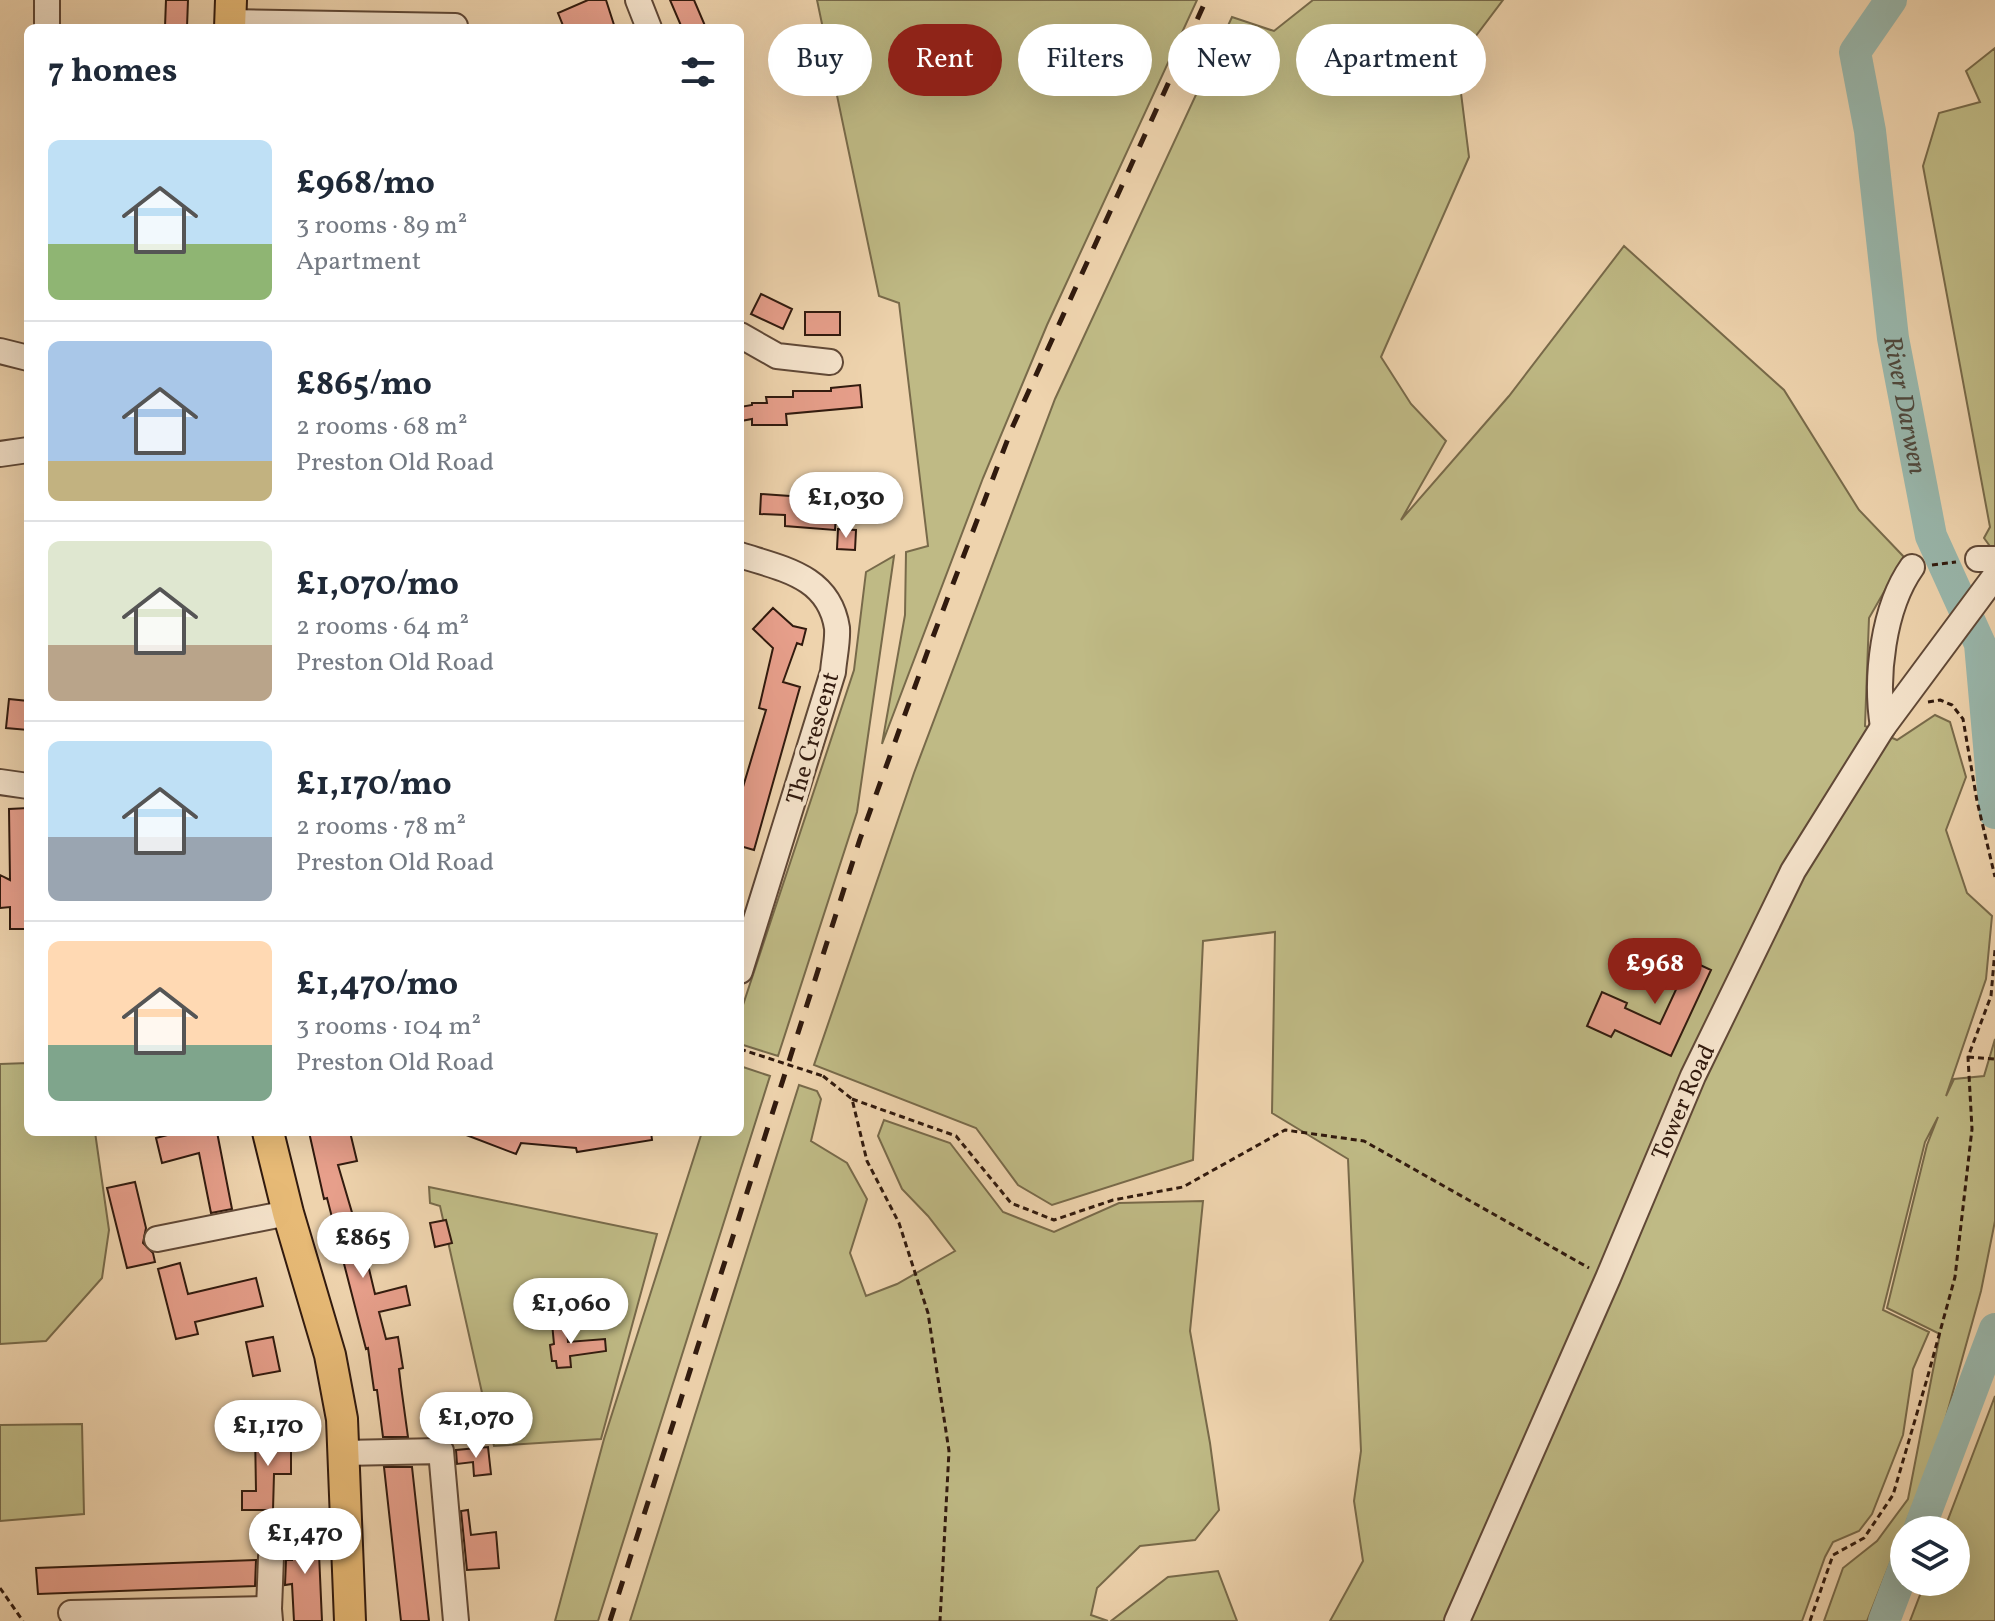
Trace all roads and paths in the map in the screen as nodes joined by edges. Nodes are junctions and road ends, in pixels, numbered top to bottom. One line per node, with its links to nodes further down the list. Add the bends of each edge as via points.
1 (47, 0): 5 (street)
2 (638, 0): 7 (street)
3 (317, 12): 4 (street); 6 (street)
4 (230, 17)
5 (47, 24)
6 (435, 24)
7 (647, 24)
8 (744, 337): 11 (street, via 777,356)
9 (0, 351): 10 (street)
10 (24, 357)
11 (830, 362)
12 (24, 451): 13 (street)
13 (0, 454)
14 (744, 556): 23 (street, The Crescent, via 795,573 825,594 837,629 833,672)
15 (1912, 567): 16 (path); 18 (street, via 1888,620 1879,699)
16 (1989, 570): 18 (street, Tower Road)
17 (1926, 702): 21 (path, via 1952,705 1963,719)
18 (1883, 727): 31 (street, Tower Road, via 1793,871 1693,1076)
19 (0, 782): 20 (street)
20 (24, 785)
21 (1995, 877)
22 (1995, 950): 25 (path, via 1991,996)
23 (744, 958)
24 (744, 1050): 27 (path, bridge, via 823,1076)
25 (1968, 1057): 26 (path); 42 (path, via 1972,1129 1955,1277 1927,1379 1893,1495 1864,1538 1833,1555)
26 (1995, 1059)
27 (852, 1099): 31 (path, via 956,1136 1011,1203 1054,1220 1113,1200 1183,1187 1285,1130 1364,1141); 40 (path, via 867,1161 899,1223 928,1313 949,1451)
28 (269, 1136): 29 (main road)
29 (288, 1213): 30 (street); 32 (main road, via 330,1355)
30 (157, 1239)
31 (1608, 1278): 41 (street, Tower Road)
32 (343, 1453): 38 (main road); 39 (street, via 441,1451)
33 (271, 1557): 36 (street)
34 (0, 1588): 37 (path)
35 (71, 1613): 36 (street)
36 (270, 1615)
37 (23, 1621)
38 (350, 1621)
39 (456, 1621)
40 (940, 1621)
41 (1457, 1621)
42 (1810, 1621)

